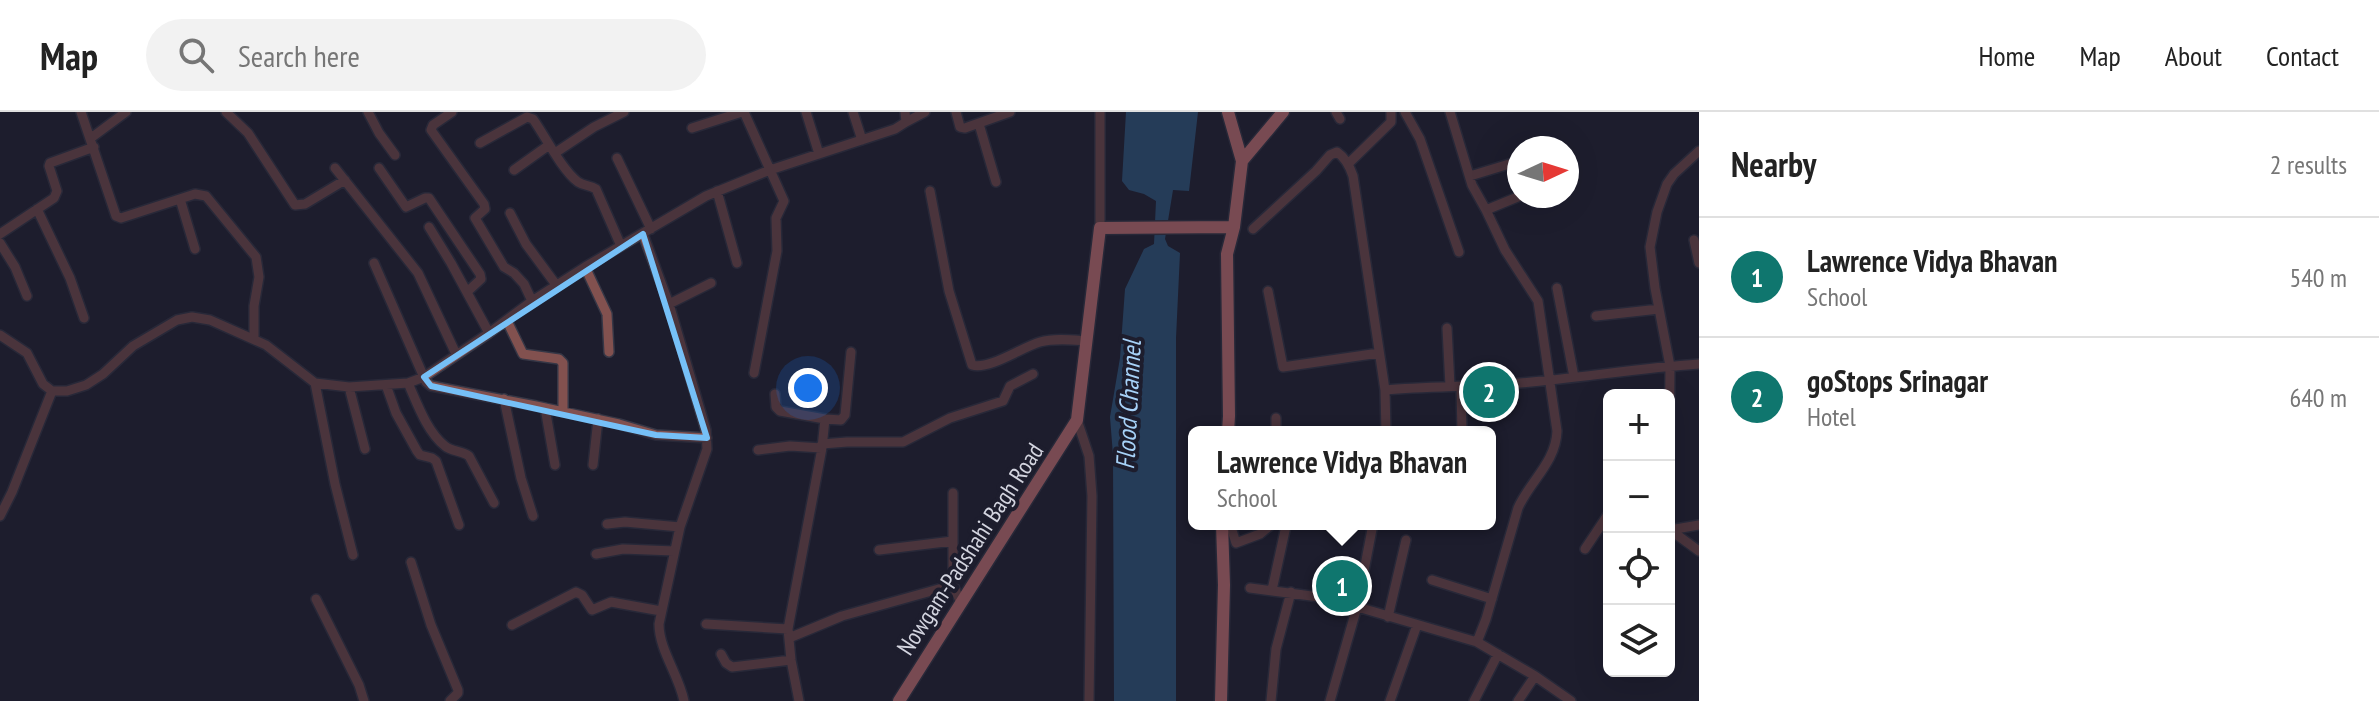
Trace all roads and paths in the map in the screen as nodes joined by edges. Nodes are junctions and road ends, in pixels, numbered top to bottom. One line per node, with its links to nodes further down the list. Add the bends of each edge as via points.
1 (81, 112): 25 (street)
2 (126, 112): 25 (street)
3 (226, 112): 40 (street, via 248,133 295,205)
4 (368, 112): 29 (street)
5 (452, 112): 70 (street, via 431,130 485,207 476,216 479,226)
6 (510, 112): 21 (street)
7 (624, 112): 27 (street)
8 (743, 112): 23 (street); 38 (street)
9 (806, 112): 28 (street)
10 (853, 112): 24 (street)
11 (925, 112): 20 (street)
12 (956, 112): 22 (street, via 963,128)
13 (1010, 112): 22 (street)
14 (1100, 112): 51 (street)
15 (1228, 112): 32 (main road)
16 (1283, 112): 32 (main road)
17 (1391, 112): 33 (street, via 1391,122)
18 (1405, 112): 59 (street, via 1420,139)
19 (1450, 112): 39 (street)
20 (906, 117): 24 (street, via 895,129)
21 (516, 123): 26 (street); 27 (street, via 533,119)
22 (979, 124): 41 (street)
23 (692, 128)
24 (862, 140): 28 (street)
25 (92, 142): 44 (street, via 118,218); 46 (street, via 50,163 56,194)
26 (480, 143)
27 (552, 149): 37 (street); 57 (street, via 578,182 596,189)
28 (819, 154): 38 (street)
29 (395, 155)
30 (1697, 155): 72 (street, via 1667,184 1651,237)
31 (617, 158): 53 (street)
32 (1242, 161): 50 (main road)
33 (1348, 164): 52 (street, via 1340,154 1330,155); 83 (street)
34 (1507, 165): 39 (street)
35 (335, 168): 40 (street)
36 (379, 168): 68 (street, via 406,207 429,198 480,274)
37 (514, 170)
38 (770, 170): 42 (street); 87 (street, via 784,203 777,214 776,261)
39 (1470, 176): 47 (street)
40 (345, 180): 84 (street, via 418,273)
41 (996, 182)
42 (717, 191): 53 (street); 61 (street)
43 (930, 191): 80 (street, via 949,291 972,365 1048,341)
44 (180, 199): 58 (street); 79 (street, via 206,196 256,257)
45 (1507, 201): 47 (street)
46 (37, 209): 54 (street); 74 (street)
47 (1486, 210): 91 (street, via 1538,301)
48 (510, 213): 65 (street)
49 (429, 227): 68 (street)
50 (1228, 227): 51 (main road); 108 (main road)
51 (1105, 228): 80 (main road)
52 (1253, 229)
53 (647, 231): 57 (street); 71 (street)
54 (0, 234)
55 (1694, 240): 62 (street)
56 (0, 243): 69 (street)
57 (621, 246): 63 (street)
58 (195, 249)
59 (1459, 252)
60 (374, 263): 89 (street)
61 (737, 263)
62 (1699, 263)
63 (585, 267): 65 (street); 81 (street, via 607,314)
64 (711, 283): 71 (street)
65 (557, 286): 70 (street)
66 (1557, 288): 90 (street)
67 (1268, 291): 83 (street, via 1283,367)
68 (467, 292): 77 (street)
69 (27, 296)
70 (532, 301): 75 (street)
71 (669, 304): 112 (street)
72 (1659, 309): 73 (street); 86 (street)
73 (1596, 316)
74 (84, 318)
75 (507, 321): 77 (street); 103 (street, via 523,354 563,363)
76 (1447, 328): 95 (street)
77 (489, 333): 84 (street)
78 (0, 335): 99 (street, via 27,353)
79 (254, 338): 92 (street); 99 (street, via 210,320 185,317 133,346 86,385)
80 (1087, 341): 107 (main road)
81 (609, 352)
82 (851, 352): 106 (street, via 844,417)
83 (1379, 353): 98 (street)
84 (456, 354): 89 (street)
85 (1699, 364): 86 (street)
86 (1670, 366): 90 (street); 116 (street)
87 (754, 373)
88 (1033, 374): 113 (street, via 1010,386 1003,401 950,418 910,440)
89 (424, 377): 93 (street); 101 (street, via 431,386)
90 (1574, 377): 91 (street)
91 (1551, 380): 97 (street); 150 (street, via 1555,448 1518,508)
92 (315, 383): 96 (street); 142 (street)
93 (408, 383): 94 (street); 120 (street, via 440,441 469,456)
94 (386, 385): 96 (street); 125 (street, via 417,451 436,461)
95 (1450, 386): 97 (street); 98 (street)
96 (349, 387): 114 (street)
97 (1461, 387): 111 (street)
98 (1385, 390): 110 (street)
99 (52, 391): 121 (street)
100 (775, 394): 106 (street, via 780,411)
101 (504, 399): 102 (street); 122 (street)
102 (545, 408): 103 (street); 117 (street)
103 (563, 412): 105 (street)
104 (1276, 418): 109 (street)
105 (598, 419): 112 (street, via 656,435); 118 (street)
106 (825, 419): 113 (street)
107 (1077, 420): 151 (main road, Nowgam-Padshahi Bagh Road); 169 (street, via 1089,456 1092,496)
108 (1228, 426)
109 (1276, 426)
110 (1386, 426)
111 (1462, 426)
112 (707, 438): 127 (street)
113 (822, 446): 115 (street); 158 (street)
114 (365, 449)
115 (758, 450)
116 (1669, 461)
117 (555, 465)
118 (593, 465)
119 (953, 493): 136 (street)
120 (494, 503)
121 (0, 516)
122 (533, 516)
123 (1603, 522): 137 (street)
124 (607, 524): 127 (street)
125 (459, 525)
126 (1699, 525): 128 (street)
127 (680, 527): 139 (street)
128 (1675, 529)
129 (1222, 530): 170 (main road)
130 (1232, 530): 131 (street, via 1236,543)
131 (1265, 530)
132 (1285, 530): 147 (street)
133 (1372, 530): 152 (street)
134 (1673, 533): 140 (street)
135 (1406, 540): 154 (street)
136 (953, 541): 138 (street); 145 (street)
137 (1585, 549)
138 (879, 550)
139 (674, 551): 141 (street); 153 (street)
140 (1699, 551)
141 (596, 554)
142 (353, 555)
143 (411, 562): 165 (street, via 456,685 458,693)
144 (1432, 580): 150 (street)
145 (953, 585): 151 (street); 158 (street)
146 (1250, 588): 147 (street)
147 (1272, 590): 148 (street)
148 (1291, 592): 152 (street); 171 (street, via 1276,649)
149 (316, 599): 164 (street)
150 (1492, 599): 159 (street)
151 (961, 603): 168 (main road, Nowgam-Padshahi Bagh Road)
152 (1357, 607): 154 (street); 172 (street)
153 (661, 611): 156 (street, via 611,602 592,610 576,592); 166 (street, via 660,633)
154 (1388, 617): 157 (street)
155 (706, 624): 158 (street)
156 (512, 625)
157 (1417, 625): 159 (street); 173 (street)
158 (789, 634): 162 (street)
159 (1477, 642): 161 (street)
160 (721, 654): 162 (street, via 732,667)
161 (1498, 654): 163 (street); 174 (street)
162 (791, 660): 167 (street)
163 (1535, 676): 175 (street); 176 (street)
164 (364, 701)
165 (450, 701)
166 (684, 701)
167 (799, 701)
168 (899, 701)
169 (1089, 701)
170 (1221, 701)
171 (1271, 701)
172 (1330, 701)
173 (1390, 701)
174 (1474, 701)
175 (1518, 701)
176 (1571, 701)

